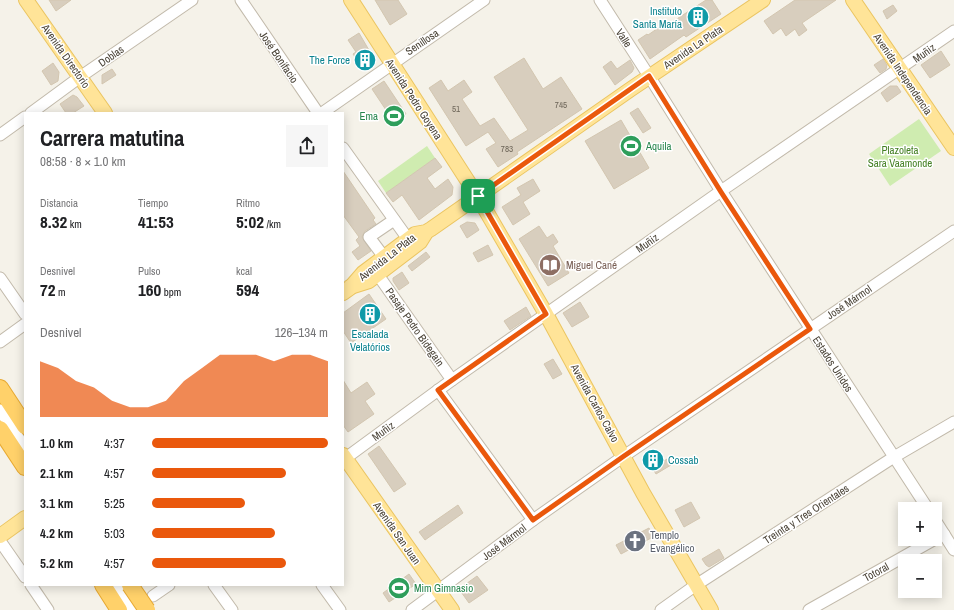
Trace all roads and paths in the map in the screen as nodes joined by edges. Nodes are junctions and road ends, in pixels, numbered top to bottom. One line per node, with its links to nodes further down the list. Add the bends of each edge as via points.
1 (26, 0): 13 (main road, Avenida Directorio)
2 (192, 0): 13 (street, Doblas)
3 (241, 0): 16 (street, José Bonifacio)
4 (351, 0): 10 (main road, Avenida Pedro Goyena)
5 (600, 0): 12 (street, Valle)
6 (763, 0): 12 (main road, Avenida La Plata)
7 (853, 0): 11 (main road, Avenida Independencia)
8 (481, 1): 10 (street, Senillosa)
9 (954, 31): 11 (street, Muñiz)
10 (391, 64): 17 (street, Senillosa); 23 (main road, Avenida Pedro Goyena)
11 (900, 69): 20 (main road, Avenida Independencia); 22 (street, Muñiz)
12 (649, 76): 22 (street, Estados Unidos); 23 (main road, Avenida La Plata)
13 (80, 77): 14 (street, Doblas); 15 (main road, Avenida Directorio)
14 (32, 112)
15 (104, 112)
16 (317, 112)
17 (323, 112)
18 (24, 118): 19 (street)
19 (0, 135)
20 (954, 148)
21 (344, 149): 24 (street)
22 (721, 192): 32 (street, Muñiz); 34 (street, Estados Unidos)
23 (478, 196): 26 (main road, Avenida La Plata); 32 (main road, Avenida Carlos Calvo)
24 (394, 220): 27 (street); 28 (street, Pasaje Pedro Bidegain, via 369,237)
25 (954, 231): 34 (street, José Mármol)
26 (426, 232): 27 (main road, Avenida La Plata, via 415,234); 28 (main road, Avenida La Plata, via 420,242)
27 (408, 239): 28 (main road, via 409,246)
28 (383, 267): 30 (main road, Avenida La Plata, via 369,281); 36 (street, Pasaje Pedro Bidegain)
29 (0, 278): 31 (street)
30 (347, 290)
31 (24, 313)
32 (546, 314): 36 (street, Muñiz); 44 (main road, Avenida Carlos Calvo)
33 (24, 325): 35 (street)
34 (810, 329): 44 (street, José Mármol); 45 (street, Estados Unidos)
35 (0, 342)
36 (452, 380): 38 (street, Muñiz)
37 (0, 388): 41 (highway)
38 (438, 390): 46 (street, Muñiz); 50 (street)
39 (0, 410): 43 (street)
40 (954, 422): 45 (street, Treinta y Tres Orientales)
41 (24, 424)
42 (0, 429): 47 (highway)
43 (24, 446)
44 (624, 456): 50 (street, José Mármol); 64 (main road, Avenida Carlos Calvo, via 643,494 679,554)
45 (894, 457): 48 (street, Estados Unidos); 64 (street, Treinta y Tres Orientales)
46 (344, 458): 65 (main road, Avenida San Juan)
47 (24, 465)
48 (923, 502)
49 (24, 519): 53 (main road)
50 (533, 520): 65 (street, José Mármol)
51 (942, 531): 52 (street)
52 (944, 534): 55 (street); 76 (street, Totoral)
53 (0, 536)
54 (0, 541): 56 (street)
55 (954, 550)
56 (24, 576)
57 (32, 586): 67 (street)
58 (104, 586): 68 (highway)
59 (117, 586): 69 (street)
60 (131, 586): 66 (highway, bridge)
61 (168, 586): 66 (street)
62 (215, 586): 70 (street)
63 (323, 586): 71 (street)
64 (693, 587): 74 (street, Treinta y Tres Orientales); 75 (main road)
65 (438, 591): 72 (street, José Mármol); 73 (main road, Avenida San Juan)
66 (150, 603)
67 (48, 610)
68 (119, 610)
69 (133, 610)
70 (232, 610)
71 (340, 610)
72 (412, 610)
73 (452, 610)
74 (661, 610)
75 (711, 610)
76 (809, 610)

